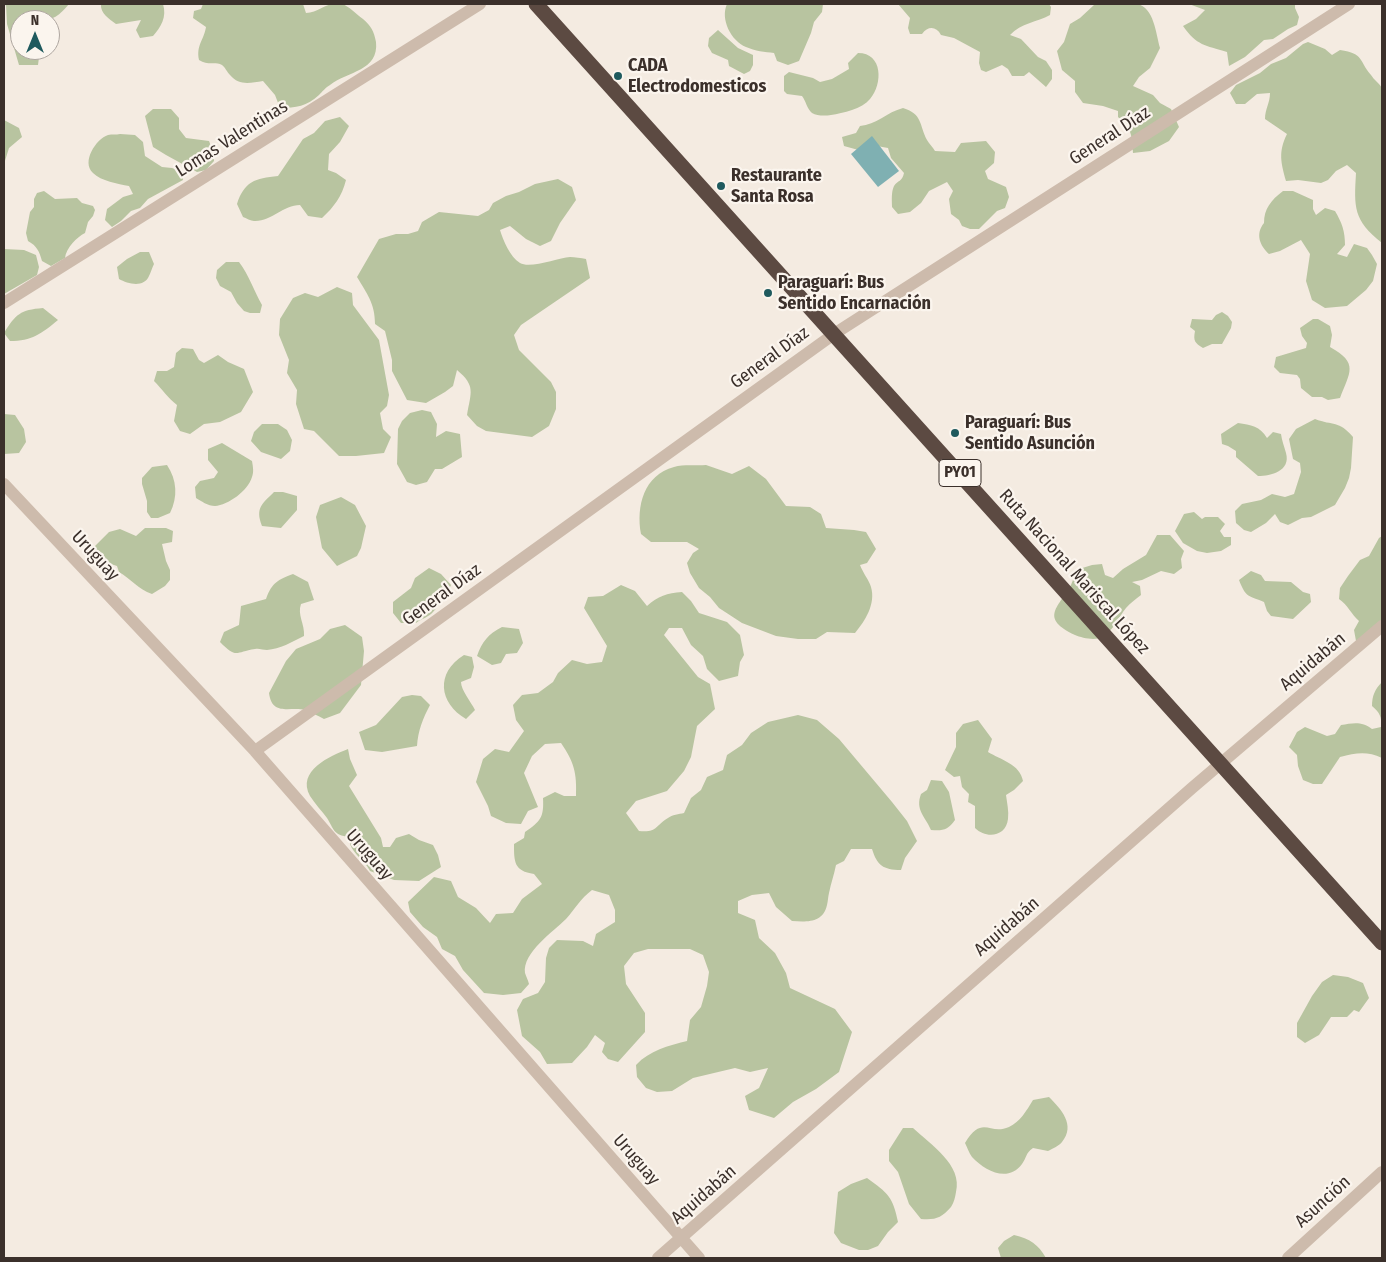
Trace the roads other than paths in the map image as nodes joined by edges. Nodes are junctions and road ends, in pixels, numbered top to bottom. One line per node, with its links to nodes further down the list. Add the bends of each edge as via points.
1 (480, 4): 4 (street, Lomas Valentinas)
2 (536, 4): 5 (highway, Ruta Nacional Mariscal López / PY01)
3 (1349, 4): 5 (street, General Díaz)
4 (4, 304)
5 (834, 334): 8 (street, General Díaz); 9 (highway, Ruta Nacional Mariscal López / PY01)
6 (4, 484): 8 (street, Uruguay)
7 (1382, 626): 9 (street, Aquidabán)
8 (255, 751): 12 (street, Uruguay)
9 (1221, 763): 10 (highway, Ruta Nacional Mariscal López / PY01); 12 (street, Aquidabán)
10 (1382, 943)
11 (1382, 1172): 15 (street, Asunción)
12 (682, 1238): 13 (street, Aquidabán); 14 (street, Uruguay)
13 (658, 1258)
14 (699, 1258)
15 (1288, 1258)

